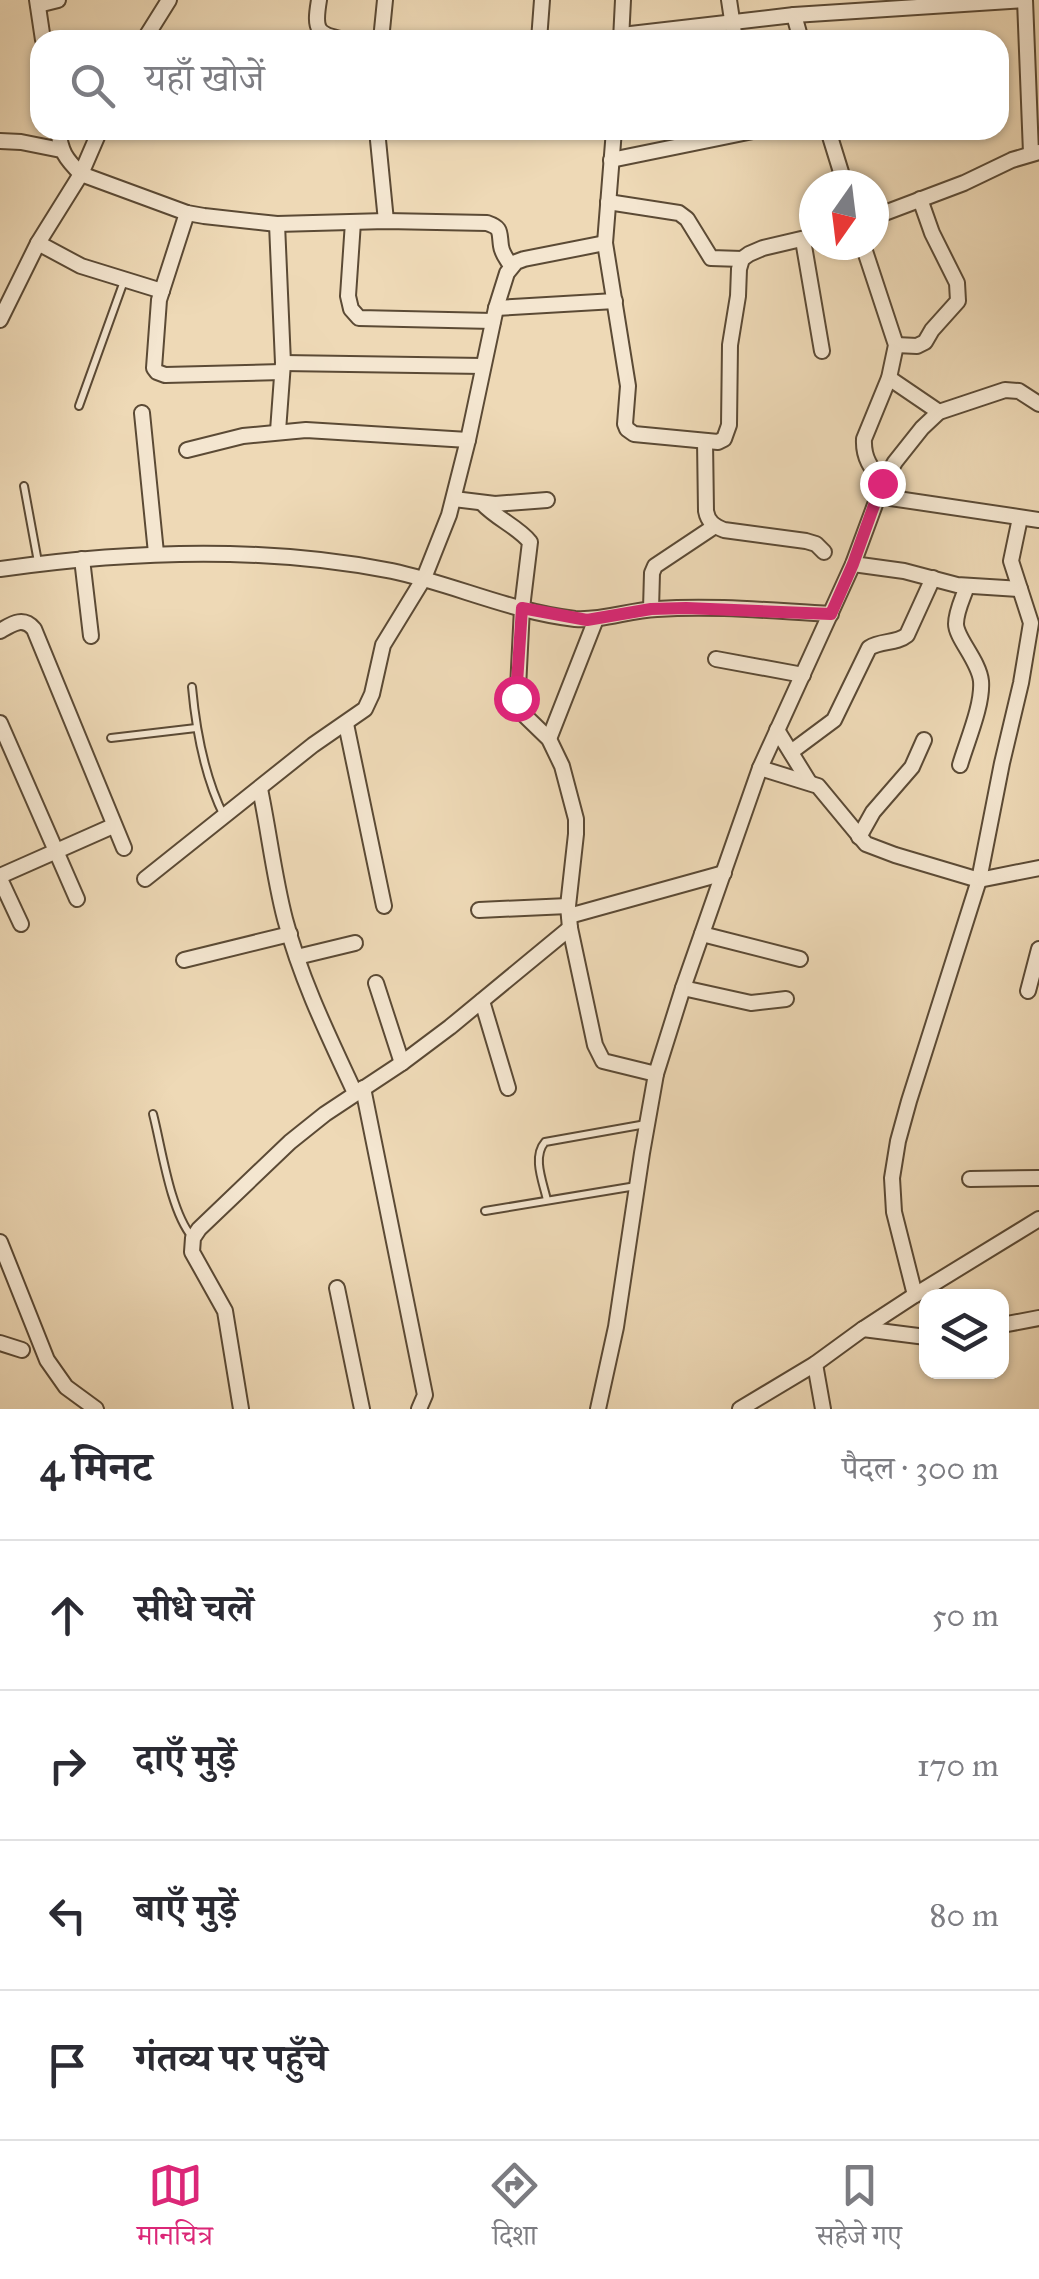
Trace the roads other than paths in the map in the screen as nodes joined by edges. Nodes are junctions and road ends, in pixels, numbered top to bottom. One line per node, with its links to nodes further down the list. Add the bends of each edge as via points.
1 (58, 0): 9 (street)
2 (169, 0): 13 (street)
3 (319, 0): 14 (street)
4 (385, 0): 15 (street)
5 (542, 0): 16 (street)
6 (623, 0): 17 (street)
7 (729, 0): 11 (street)
8 (1002, 0): 10 (street); 29 (street, via 1025,0)
9 (37, 2): 12 (street)
10 (794, 15): 11 (street); 20 (street)
11 (732, 22): 18 (street); 19 (street)
12 (41, 30)
13 (150, 30)
14 (319, 30)
15 (382, 30)
16 (540, 30)
17 (622, 30)
18 (677, 30)
19 (733, 30)
20 (798, 30)
21 (60, 140): 28 (street)
22 (96, 140): 32 (street)
23 (378, 140): 37 (street)
24 (613, 140): 30 (street)
25 (709, 140): 30 (street)
26 (831, 140): 31 (street)
27 (0, 141): 28 (street)
28 (61, 150): 32 (street)
29 (1035, 152): 33 (street)
30 (611, 160): 34 (street)
31 (840, 170)
32 (81, 174): 36 (street); 41 (street)
33 (920, 199): 35 (street); 52 (street, via 958,300 925,342)
34 (608, 202): 42 (street); 43 (street, via 679,212 711,258)
35 (889, 211)
36 (187, 212): 39 (street); 48 (street)
37 (386, 221): 38 (street); 46 (street, via 496,226)
38 (352, 222): 39 (street); 50 (street, via 348,296 359,318)
39 (278, 224): 55 (street)
40 (799, 240): 43 (street)
41 (38, 243): 47 (street); 51 (street)
42 (606, 243): 46 (street); 49 (street)
43 (742, 260): 63 (street, via 731,332 728,432 718,442)
44 (811, 260): 53 (street)
45 (869, 260): 52 (street)
46 (511, 266): 50 (street)
47 (125, 280): 48 (street); 58 (lane)
48 (162, 291): 55 (street, via 157,372)
49 (615, 301): 50 (street); 63 (street, via 628,386 627,429)
50 (494, 315): 54 (street)
51 (0, 320)
52 (896, 345): 56 (street)
53 (822, 351)
54 (483, 366): 55 (street); 62 (street)
55 (283, 367): 61 (street)
56 (889, 378): 60 (street); 66 (street, via 863,450)
57 (1039, 404): 60 (street, via 1005,390)
58 (79, 406)
59 (142, 412): 74 (street)
60 (939, 412): 66 (street)
61 (278, 431): 62 (street); 64 (street)
62 (468, 440): 67 (street)
63 (705, 441): 72 (street, via 706,510)
64 (187, 450)
65 (24, 486): 76 (lane)
66 (880, 490): 70 (street); 77 (street)
67 (454, 498): 69 (street); 79 (street)
68 (547, 500): 69 (street)
69 (482, 503): 83 (street, via 530,542)
70 (1020, 518): 71 (street); 82 (street, via 1011,561)
71 (1039, 520)
72 (715, 526): 73 (street, via 806,541); 84 (street, via 655,566)
73 (824, 552)
74 (156, 553): 75 (street); 79 (street, via 318,561)
75 (82, 560): 76 (street); 88 (street)
76 (38, 563): 78 (street)
77 (853, 564): 80 (street); 85 (street)
78 (0, 568)
79 (424, 578): 83 (street); 93 (street, via 384,645 365,710)
80 (933, 578): 81 (street); 99 (street, via 907,635 869,648 834,720)
81 (967, 586): 82 (street); 100 (street, via 956,630 978,670 980,694)
82 (1020, 589): 113 (street, via 1031,623)
83 (522, 608): 86 (street); 97 (street, via 518,708)
84 (651, 609): 85 (street); 86 (street)
85 (831, 614): 90 (street)
86 (596, 618): 97 (street)
87 (0, 630): 105 (street, via 16,622 34,629)
88 (90, 636)
89 (716, 659): 90 (street)
90 (803, 675): 95 (street)
91 (192, 686): 94 (lane)
92 (0, 723): 108 (street)
93 (346, 724): 103 (street); 115 (street)
94 (196, 728): 96 (lane); 104 (lane)
95 (778, 730): 99 (street); 101 (street)
96 (111, 738)
97 (549, 739): 117 (street, via 576,819)
98 (924, 740): 106 (street, via 912,767)
99 (791, 752): 102 (street)
100 (960, 765)
101 (760, 768): 102 (street); 110 (street)
102 (809, 782): 106 (street, via 825,792)
103 (260, 789): 104 (street); 119 (street)
104 (224, 817): 112 (street)
105 (113, 826): 107 (street); 108 (street)
106 (858, 837): 113 (street)
107 (124, 848)
108 (58, 850): 111 (street); 114 (street)
109 (1039, 868): 113 (street)
110 (724, 872): 117 (street); 120 (street)
111 (0, 877): 118 (street)
112 (145, 879)
113 (979, 880): 146 (street, via 892,1178)
114 (78, 899)
115 (384, 906)
116 (479, 910): 117 (street)
117 (569, 917): 130 (street); 132 (street, via 600,1057)
118 (21, 924)
119 (290, 934): 123 (street); 124 (street)
120 (702, 934): 125 (street); 127 (street)
121 (355, 943): 123 (street)
122 (1039, 949): 128 (street)
123 (296, 956): 134 (street, via 315,1008)
124 (184, 960)
125 (800, 960)
126 (376, 983): 131 (street)
127 (683, 988): 129 (street, via 751,1003); 132 (street)
128 (1028, 990)
129 (786, 999)
130 (482, 1001): 131 (street); 133 (street)
131 (402, 1063): 134 (street)
132 (656, 1074): 136 (street)
133 (508, 1088)
134 (360, 1090): 143 (street, via 290,1142); 157 (street, via 424,1395)
135 (153, 1114): 143 (lane, via 177,1210)
136 (647, 1124): 139 (street); 140 (lane, via 545,1142 538,1157)
137 (1039, 1178): 138 (street)
138 (970, 1179)
139 (637, 1186): 140 (lane); 158 (street)
140 (546, 1200): 141 (lane)
141 (485, 1210)
142 (1039, 1220): 146 (street)
143 (193, 1238): 155 (street, via 195,1258 226,1311)
144 (0, 1242): 154 (street, via 47,1360 66,1388)
145 (337, 1288): 156 (street)
146 (915, 1295): 149 (street)
147 (1039, 1318): 148 (street)
148 (1009, 1324)
149 (863, 1329): 150 (street); 153 (street)
150 (919, 1335)
151 (0, 1343): 152 (street)
152 (22, 1350)
153 (815, 1364): 159 (street); 160 (street)
154 (96, 1409)
155 (240, 1409)
156 (362, 1409)
157 (419, 1409)
158 (598, 1409)
159 (740, 1409)
160 (823, 1409)

